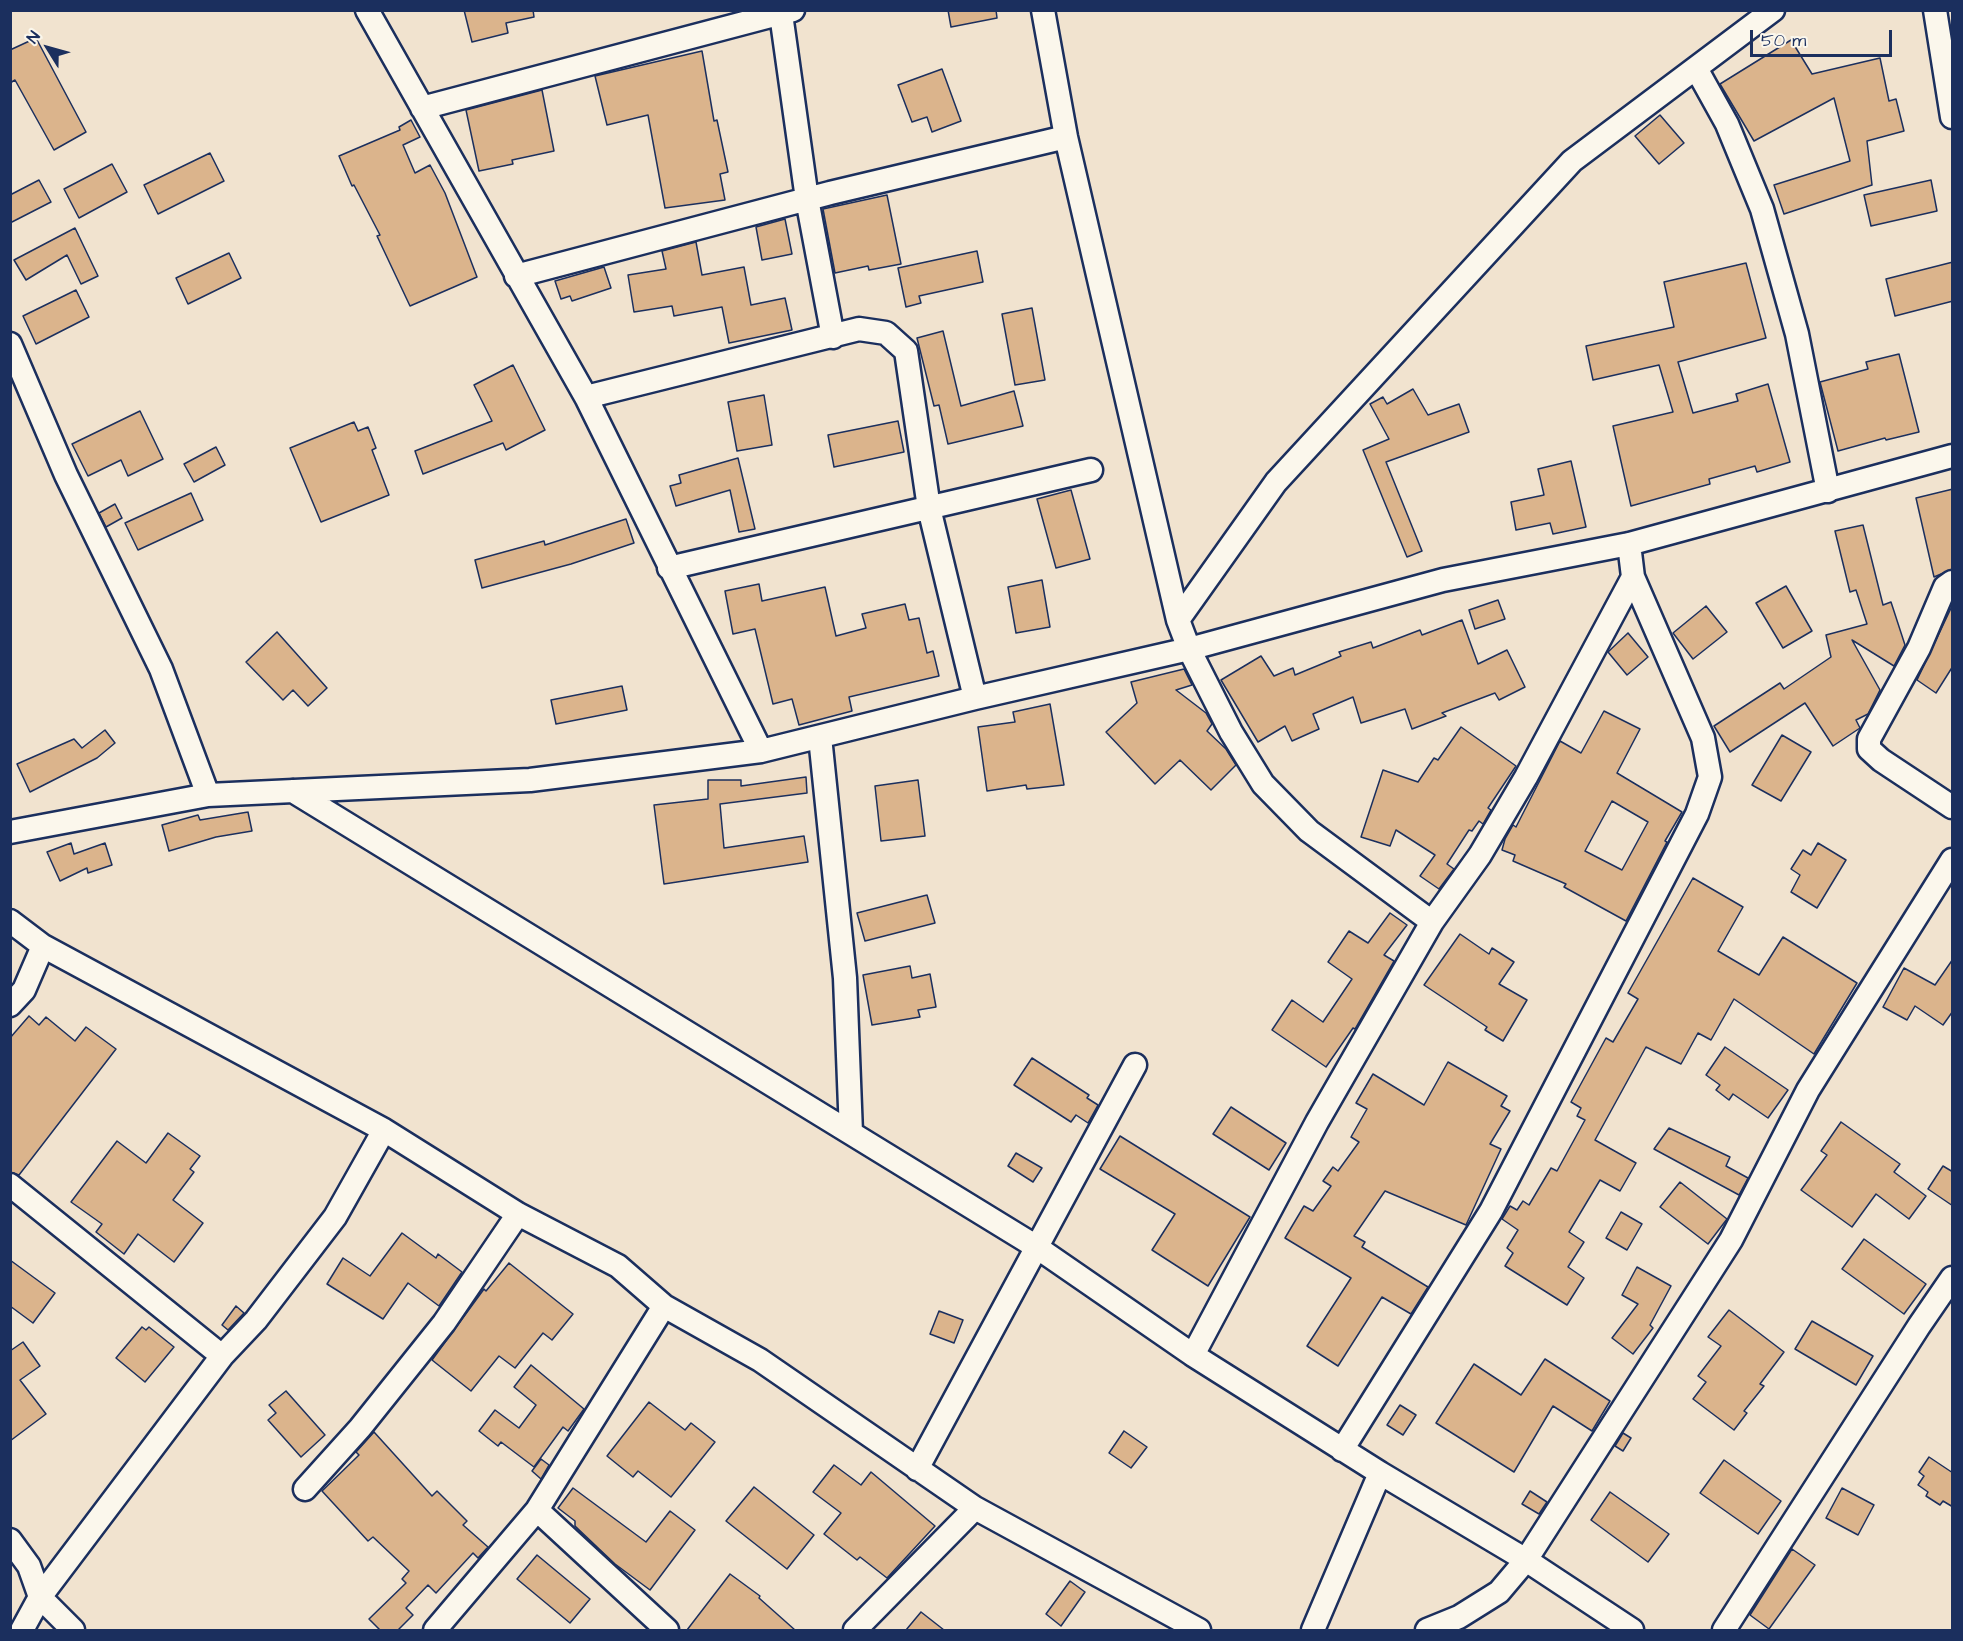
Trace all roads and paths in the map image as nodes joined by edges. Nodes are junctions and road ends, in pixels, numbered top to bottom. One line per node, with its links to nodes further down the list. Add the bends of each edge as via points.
1 (368, 10): 7 (street)
2 (1043, 10): 9 (street)
3 (1773, 10): 6 (street)
4 (1935, 10): 8 (street)
5 (787, 12): 7 (street); 10 (street)
6 (1697, 70): 17 (street, via 1727,124 1762,209 1797,334); 23 (street, via 1572,161 1276,482)
7 (422, 108): 11 (street)
8 (1953, 117)
9 (1066, 137): 10 (street); 23 (street)
10 (807, 199): 11 (street); 12 (street)
11 (516, 276): 14 (street)
12 (833, 337): 14 (street); 18 (street, via 859,329 886,333 906,351)
13 (10, 344): 29 (street, via 66,475 161,669)
14 (586, 397): 20 (street)
15 (1953, 456): 17 (street)
16 (1091, 470): 18 (street)
17 (1828, 490): 19 (street)
18 (929, 507): 20 (street); 25 (street)
19 (1629, 544): 21 (street); 24 (street, via 1443,580)
20 (669, 568): 27 (street)
21 (1633, 577): 34 (street, via 1526,777 1480,855); 47 (street, via 1703,738 1710,777 1696,814 1491,1211)
22 (1953, 582): 30 (street, via 1945,587 1919,648 1869,739 1869,749)
23 (1178, 620): 24 (street)
24 (1189, 649): 25 (street); 34 (street, via 1231,732 1263,784 1309,831)
25 (975, 698): 26 (street)
26 (820, 737): 27 (street); 39 (street, via 845,978)
27 (761, 751): 28 (street, via 530,780)
28 (293, 791): 29 (street); 39 (street)
29 (208, 795): 31 (street)
30 (1953, 807)
31 (10, 832)
32 (1953, 860): 54 (street, via 1808,1090 1731,1240)
33 (10, 921): 35 (street)
34 (1432, 922): 45 (street, via 1317,1122)
35 (43, 946): 36 (street, via 24,990); 38 (street)
36 (10, 1005)
37 (1135, 1065): 42 (street)
38 (384, 1130): 41 (street); 46 (street, via 335,1217 256,1320)
39 (851, 1133): 42 (street)
40 (10, 1185): 46 (street)
41 (518, 1214): 44 (street, via 618,1266); 50 (street, via 444,1323 360,1428)
42 (1035, 1246): 45 (street); 48 (street)
43 (1953, 1278): 65 (street)
44 (664, 1306): 48 (street, via 760,1360); 52 (street)
45 (1193, 1355): 47 (street)
46 (222, 1356): 55 (street)
47 (1342, 1450): 49 (street)
48 (917, 1469): 51 (street)
49 (1380, 1473): 54 (street); 62 (street)
50 (305, 1489)
51 (975, 1508): 60 (street); 61 (street)
52 (537, 1510): 58 (street); 59 (street)
53 (10, 1540): 55 (street, via 29,1566)
54 (1526, 1560): 63 (street, via 1499,1592 1459,1617); 64 (street)
55 (40, 1597): 56 (street); 57 (street)
56 (22, 1630)
57 (74, 1630)
58 (435, 1630)
59 (667, 1630)
60 (855, 1630)
61 (1199, 1630)
62 (1313, 1630)
63 (1427, 1630)
64 (1632, 1630)
65 (1724, 1630)

